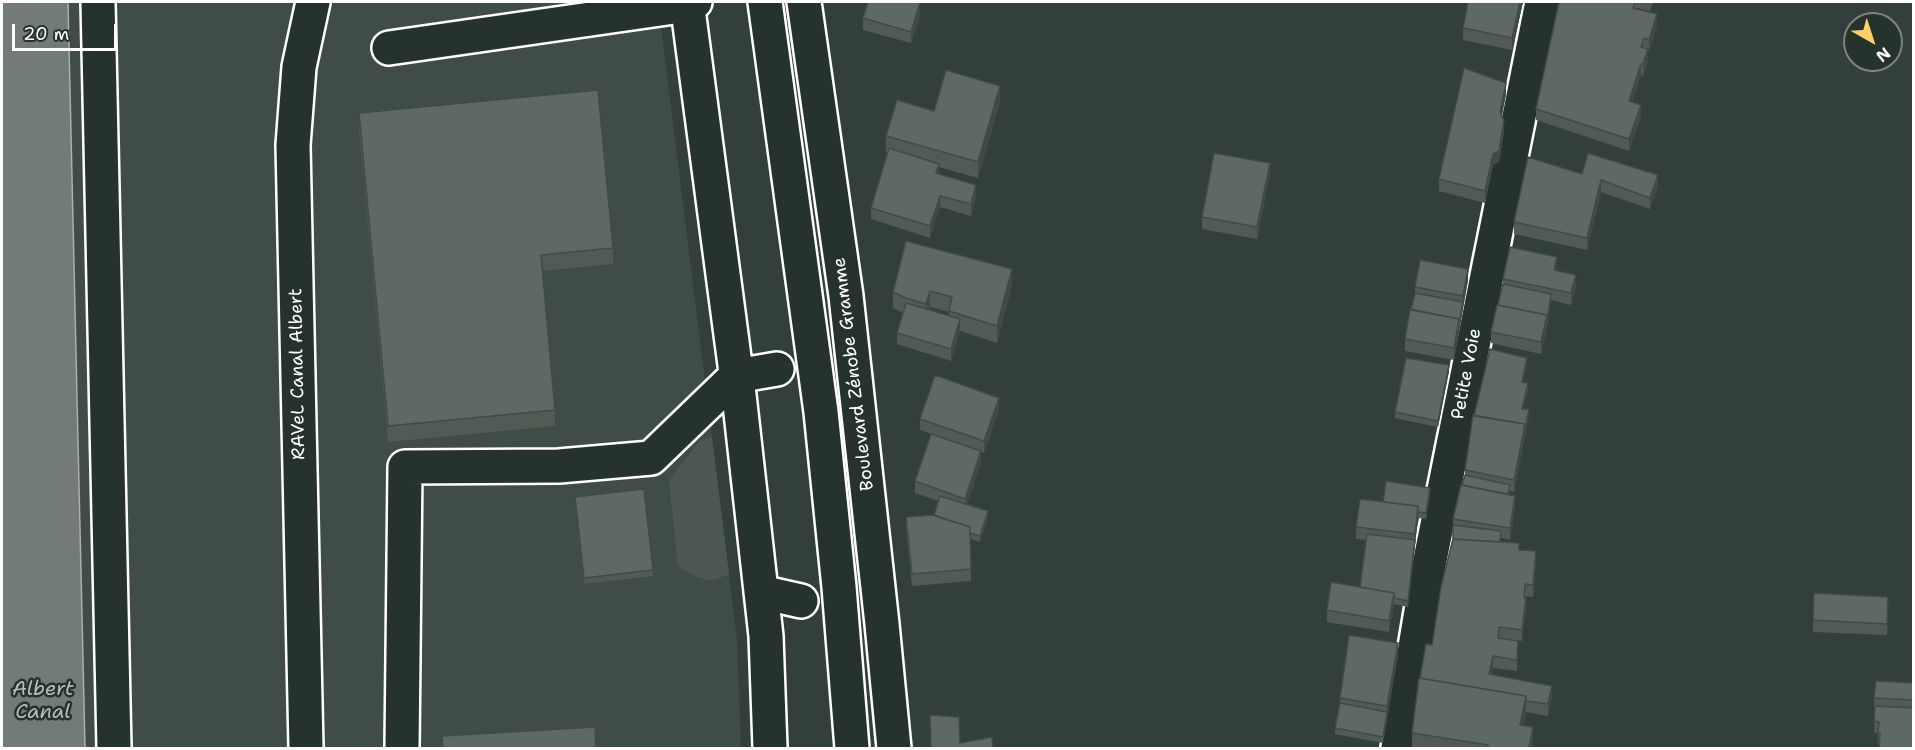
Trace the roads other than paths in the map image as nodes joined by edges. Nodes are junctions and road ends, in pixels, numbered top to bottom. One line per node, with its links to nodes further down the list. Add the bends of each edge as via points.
1 (98, 2): 12 (street)
2 (313, 2): 13 (street, RAVeL Canal Albert, via 299,66 293,145)
3 (765, 2): 16 (street, Boulevard Zénobe Gramme, via 821,412)
4 (804, 2): 17 (street, Boulevard Zénobe Gramme, via 846,296)
5 (1542, 2): 18 (street, Petite Voie, via 1428,570)
6 (690, 3): 7 (street); 9 (street)
7 (388, 48)
8 (777, 369): 9 (street)
9 (736, 376): 10 (street); 14 (street, via 651,458 559,466 405,467)
10 (761, 592): 11 (street); 15 (street)
11 (801, 601)
12 (114, 748)
13 (306, 748)
14 (402, 748)
15 (770, 748)
16 (852, 748)
17 (894, 748)
18 (1398, 748)

